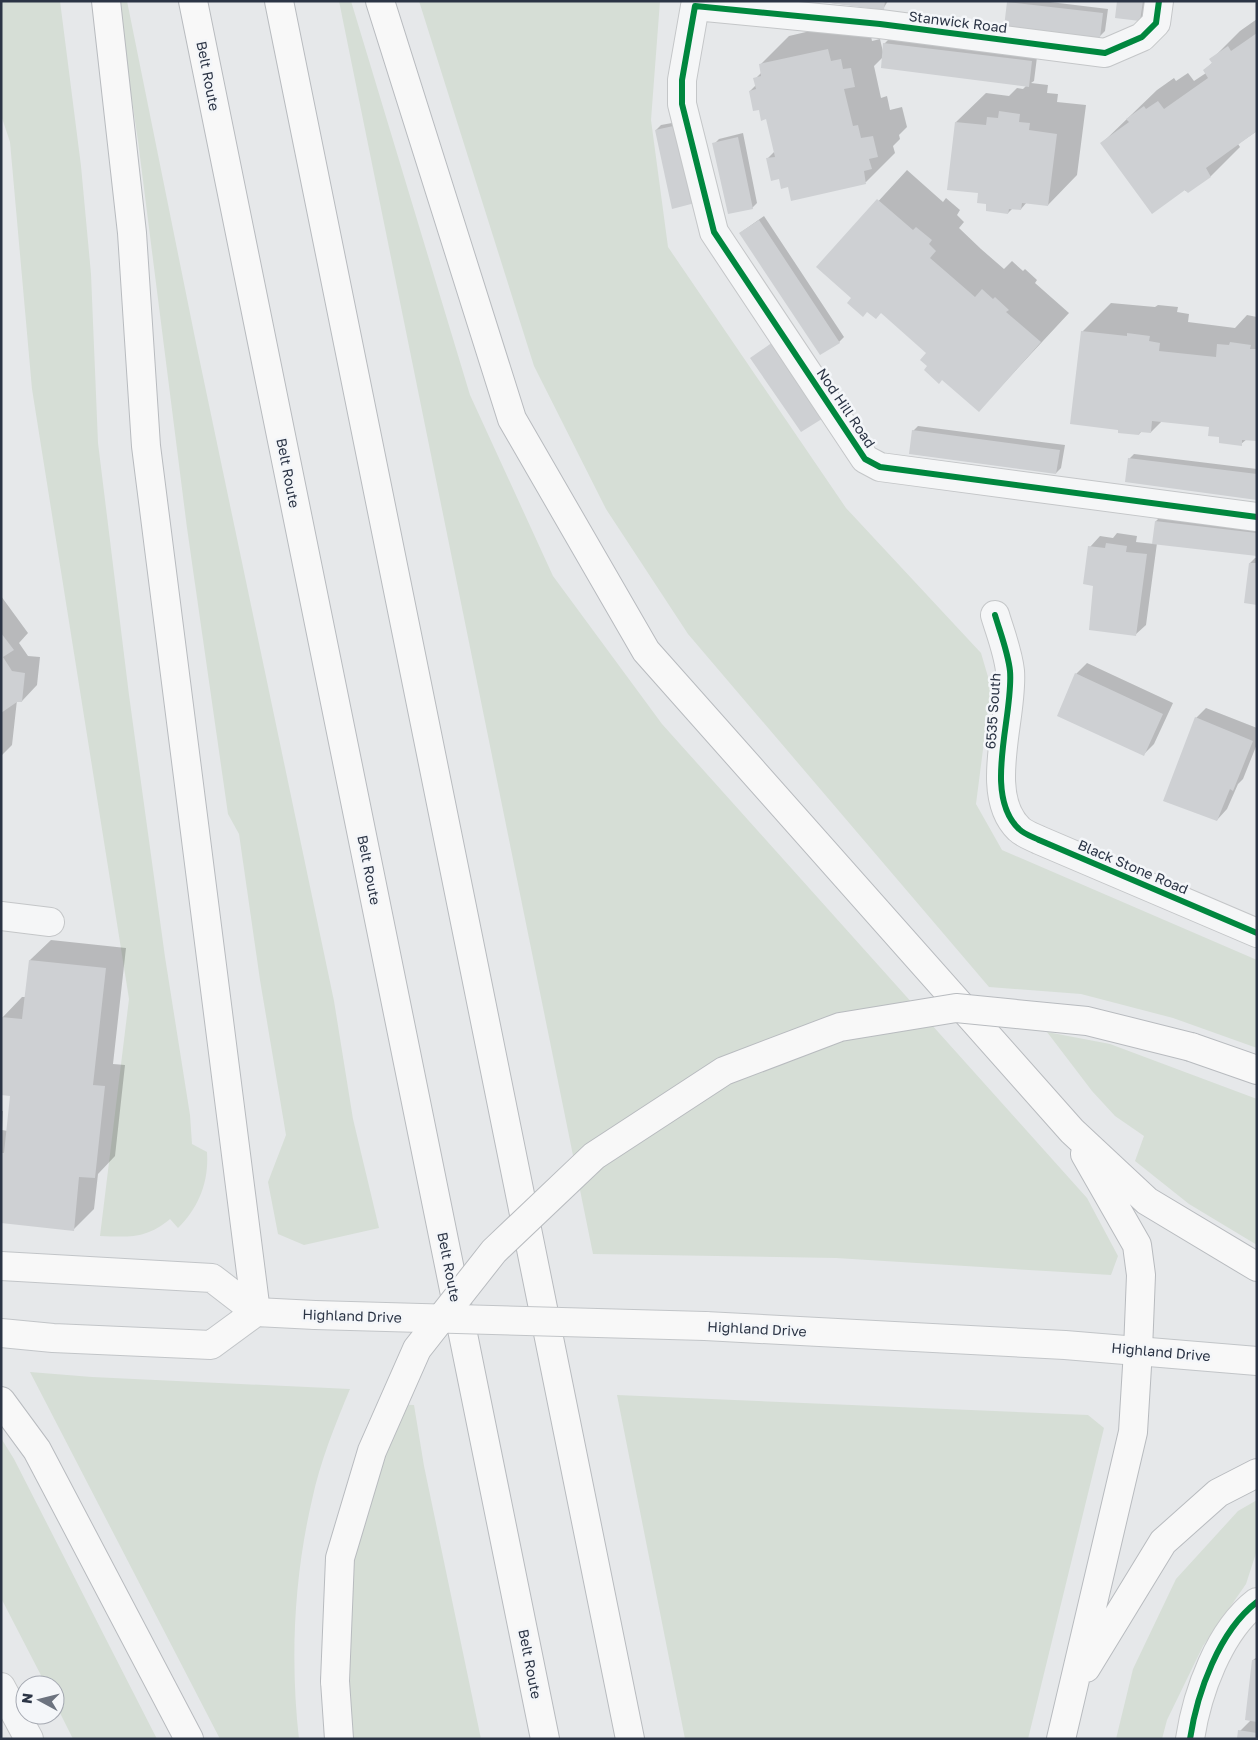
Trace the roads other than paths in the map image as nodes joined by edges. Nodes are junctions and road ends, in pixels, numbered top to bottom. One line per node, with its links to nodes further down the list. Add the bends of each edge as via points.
1 (106, 1): 17 (main road, via 132,233 146,446)
2 (193, 1): 29 (main road, Belt Route)
3 (280, 1): 30 (main road)
4 (380, 1): 14 (main road, via 512,419 646,651)
5 (1159, 1): 6 (street, Stanwick Road, via 1156,23 1142,37 1104,53 880,24)
6 (695, 6): 7 (street, Nod Hill Road, via 682,80 682,104 714,232 865,459 880,467)
7 (1257, 517)
8 (995, 615): 9 (street, 6535 South, via 1010,671 1001,772)
9 (1008, 811): 12 (street, Black Stone Road, via 1019,829 1039,840)
10 (1, 916): 11 (street)
11 (50, 922)
12 (1257, 933)
13 (1257, 1070): 28 (main road, bridge, via 1191,1047 1087,1021 956,1008 840,1027 724,1071 594,1156 494,1251 417,1349 372,1451 340,1558 335,1681)
14 (1072, 1131): 16 (main road, via 1147,1201); 19 (main road, via 1137,1245 1141,1275)
15 (1, 1266): 17 (main road, via 212,1278)
16 (1257, 1268)
17 (256, 1312): 18 (main road, via 211,1345); 19 (main road, Highland Drive, bridge, via 705,1326)
18 (1, 1334)
19 (1138, 1350): 20 (main road, Highland Drive); 25 (main road, via 1133,1432)
20 (1257, 1361)
21 (1, 1401): 27 (main road, via 37,1450)
22 (1257, 1473): 25 (main road, via 1218,1493 1163,1542)
23 (1257, 1602): 32 (street, via 1217,1652)
24 (1, 1687): 26 (street)
25 (1074, 1688): 31 (main road)
26 (29, 1739)
27 (189, 1739)
28 (339, 1739)
29 (545, 1739)
30 (630, 1739)
31 (1061, 1739)
32 (1190, 1739)

